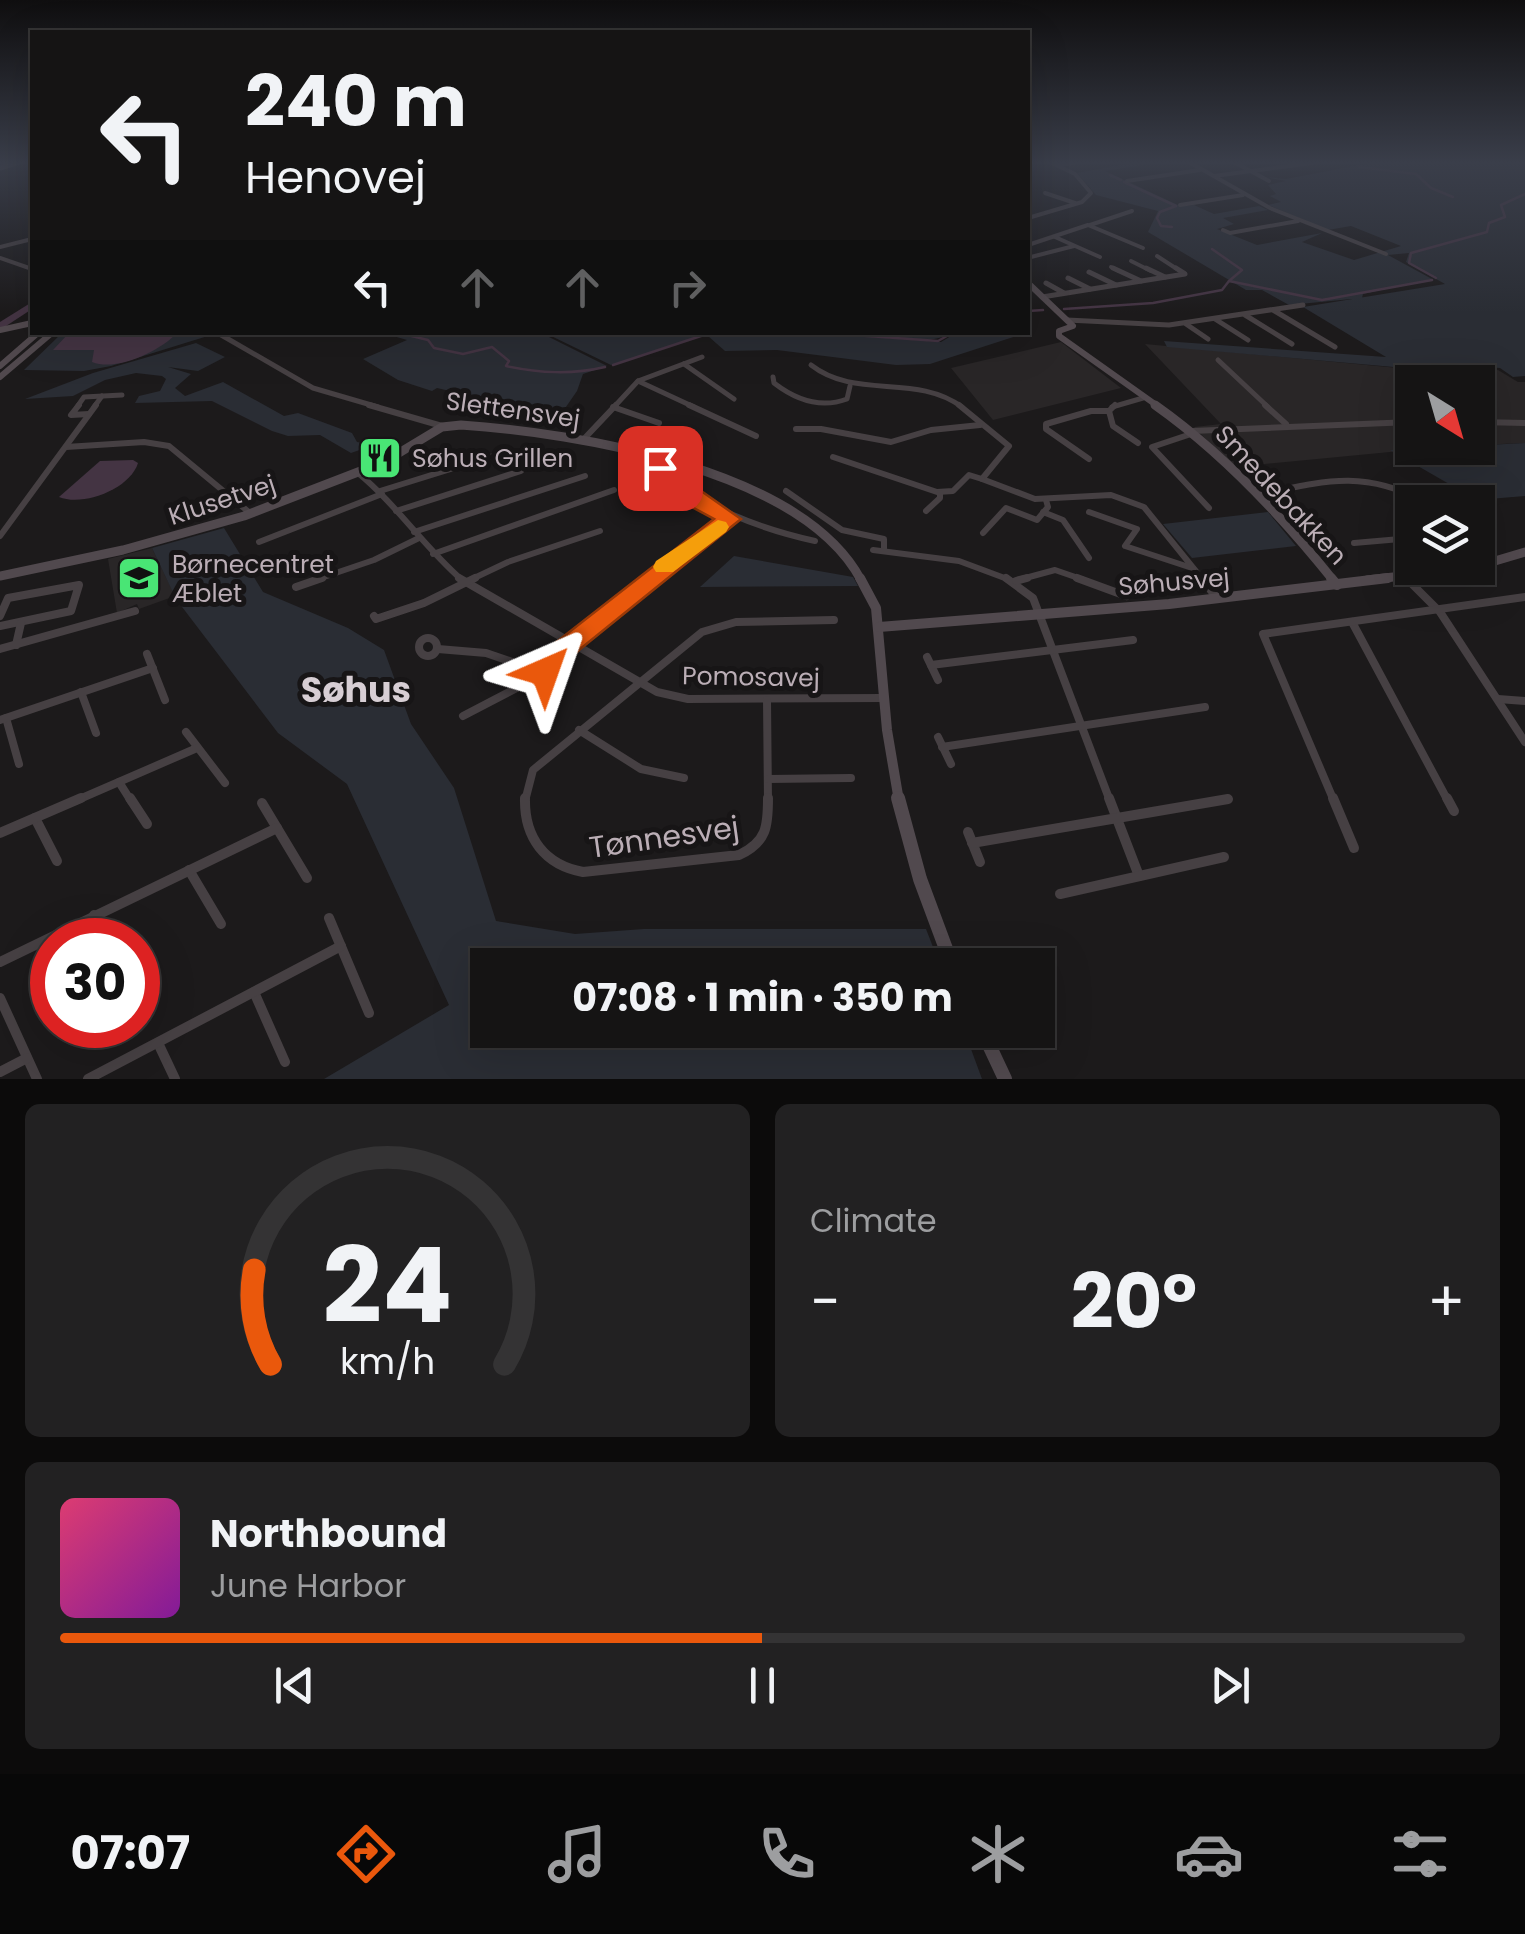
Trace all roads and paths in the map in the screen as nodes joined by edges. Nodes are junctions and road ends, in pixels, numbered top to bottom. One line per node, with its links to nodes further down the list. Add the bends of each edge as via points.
1 (1037, 212): 5 (street)
2 (1048, 212): 5 (street)
3 (1128, 212): 8 (street)
4 (1281, 212): 7 (street)
5 (1042, 214): 6 (street)
6 (1030, 217)
7 (1299, 221): 9 (street); 16 (street)
8 (1088, 226): 10 (street); 15 (street)
9 (1223, 230)
10 (1054, 237): 12 (street); 13 (street)
11 (30, 240): 14 (street)
12 (1030, 244)
13 (1076, 246): 18 (street); 19 (street)
14 (0, 247)
15 (1142, 248)
16 (1386, 254)
17 (1156, 256): 26 (street, via 1186,274)
18 (1031, 257)
19 (1100, 257)
20 (0, 258): 23 (street)
21 (1131, 262): 26 (street)
22 (1111, 267): 27 (street)
23 (30, 268)
24 (1090, 272): 30 (street)
25 (1068, 278): 31 (street)
26 (1166, 278): 27 (street)
27 (1142, 282): 30 (street)
28 (1046, 284): 32 (street)
29 (1030, 285): 33 (street, Smedebakken)
30 (1117, 286): 31 (street)
31 (1092, 290): 32 (street)
32 (1065, 294): 33 (street)
33 (1042, 297): 38 (street, Smedebakken)
34 (1303, 305): 35 (street)
35 (1272, 310): 36 (street); 51 (street)
36 (1244, 314): 37 (street); 50 (street)
37 (1214, 318): 39 (street); 49 (street)
38 (1067, 320): 41 (street); 62 (street, Smedebakken, via 1072,328 1059,336)
39 (1184, 323): 41 (street); 48 (street)
40 (30, 325): 43 (street)
41 (1154, 326): 44 (street)
42 (30, 328): 43 (street)
43 (1, 330)
44 (1165, 334)
45 (31, 335): 56 (street)
46 (31, 335): 56 (street)
47 (221, 335): 73 (street, Slettensvej, via 314,388)
48 (1208, 339)
49 (1248, 340)
50 (1292, 344)
51 (1335, 347)
52 (702, 357): 54 (street)
53 (1218, 360): 72 (street)
54 (683, 364): 58 (street); 63 (street)
55 (811, 365): 59 (street, via 824,378)
56 (0, 372)
57 (773, 377): 59 (street, via 798,400 839,402)
58 (638, 381): 64 (street); 76 (street)
59 (850, 386): 71 (street, via 931,391 955,400)
60 (122, 395): 61 (street)
61 (102, 396): 66 (street); 66 (street, via 84,398 71,415)
62 (1143, 398): 65 (street); 75 (street, Smedebakken)
63 (734, 399)
64 (612, 407): 70 (street); 77 (street)
65 (1109, 411): 78 (street, via 1113,426); 83 (street, via 1046,424)
66 (90, 414): 79 (street)
67 (1395, 422): 72 (street)
68 (1495, 422): 69 (street)
69 (1525, 422)
70 (659, 423)
71 (981, 425): 74 (street, via 890,442); 89 (street, via 1010,446)
72 (1287, 425): 75 (street)
73 (443, 426): 77 (street, Slettensvej); 86 (street, Klusetvej)
74 (796, 430)
75 (1194, 432): 95 (street, Smedebakken); 97 (street, Smedebakken, via 1152,447)
76 (756, 436)
77 (581, 442): 80 (street, Slettensvej)
78 (1138, 443)
79 (66, 447): 102 (street, via 169,446); 107 (street)
80 (634, 452): 84 (street, Slettensvej); 87 (street)
81 (499, 454): 93 (street)
82 (833, 458): 94 (street)
83 (1089, 459)
84 (668, 460): 87 (street); 138 (street, Slettensvej, via 754,492 825,531 858,567)
85 (521, 471): 99 (street)
86 (358, 472): 93 (street, Pomosavej); 102 (street, Klusetvej)
87 (660, 473): 103 (street)
88 (585, 476): 106 (street)
89 (982, 479): 94 (street, via 969,474 954,491); 96 (street)
90 (1395, 489): 95 (street, via 1343,476)
91 (614, 490): 115 (street)
92 (786, 491): 113 (street, via 842,530 884,540)
93 (381, 493): 99 (street, Pomosavej); 110 (street)
94 (940, 493): 98 (street)
95 (1257, 495): 123 (street, Smedebakken)
96 (1046, 500): 100 (street); 118 (street, via 1111,495 1144,507)
97 (1209, 508)
98 (926, 511)
99 (396, 512): 106 (street, Pomosavej)
100 (1043, 512): 105 (street, via 1037,520 1006,508); 116 (street, via 1062,520)
101 (1089, 512): 118 (street, via 1137,529 1125,546)
102 (250, 513): 119 (street, Klusetvej, via 141,546)
103 (730, 519): 109 (street); 140 (street)
104 (600, 532): 122 (street)
105 (984, 532)
106 (416, 535): 115 (street, Pomosavej); 125 (street, via 374,560)
107 (0, 536)
108 (1395, 539): 111 (street)
109 (815, 541)
110 (260, 542)
111 (1354, 543)
112 (872, 550): 113 (street)
113 (884, 550): 121 (street, via 932,556)
114 (1525, 552): 117 (street, Søhusvej)
115 (432, 554): 122 (street, Pomosavej)
116 (1088, 558)
117 (1495, 561)
118 (1193, 568): 128 (street)
119 (0, 576)
120 (1395, 579): 123 (street, Søhusvej)
121 (1014, 581): 126 (street, via 1055,570); 130 (street)
122 (465, 583): 133 (street, via 406,610); 140 (street, Pomosavej)
123 (1337, 585): 128 (street, Søhusvej)
124 (1413, 585): 131 (street)
125 (296, 586)
126 (1126, 596)
127 (1525, 597): 131 (street)
128 (1218, 598): 130 (street, Søhusvej)
129 (135, 611): 141 (street)
130 (1040, 612): 138 (street, Søhusvej); 142 (street)
131 (1440, 612): 135 (street); 154 (street)
132 (0, 616): 136 (street, via 8,598 78,584 71,610)
133 (374, 616)
134 (834, 620): 149 (street, Tønnesvej, via 717,625)
135 (1352, 622): 176 (street); 182 (street, via 1263,634)
136 (21, 623): 137 (street); 141 (street)
137 (0, 626)
138 (878, 627): 151 (street, Slettensvej)
139 (1133, 640): 142 (street)
140 (570, 644): 146 (street); 149 (street, Pomosavej)
141 (16, 646): 143 (street)
142 (1053, 648): 148 (street, via 929,661); 159 (street)
143 (0, 649)
144 (438, 649): 146 (street, via 471,650 524,666)
145 (147, 654): 147 (street)
146 (551, 660): 157 (street, via 538,677)
147 (152, 668): 150 (street); 152 (street)
148 (938, 680)
149 (638, 682): 153 (street, Pomosavej, via 688,699); 160 (street, Tønnesvej)
150 (81, 692): 158 (street); 162 (street)
151 (885, 698): 153 (street, Pomosavej); 194 (street, Slettensvej, via 901,811)
152 (165, 700)
153 (767, 700): 171 (street, Tønnesvej)
154 (1498, 700): 155 (street); 164 (street)
155 (1525, 701)
156 (1205, 707): 159 (street)
157 (464, 716)
158 (3, 719): 167 (street)
159 (1083, 724): 165 (street); 178 (street)
160 (579, 730): 169 (street, via 641,772); 171 (street, Tønnesvej, via 533,770 522,790 539,849 562,868 583,872 752,850 768,828)
161 (186, 732): 166 (street)
162 (96, 733)
163 (938, 737): 165 (street)
164 (1525, 742)
165 (942, 747): 168 (street)
166 (196, 748): 172 (street); 173 (street)
167 (19, 764)
168 (951, 764)
169 (684, 778)
170 (850, 778): 171 (street)
171 (768, 779)
172 (119, 782): 177 (street); 179 (street)
173 (225, 782)
174 (1228, 799): 178 (street)
175 (262, 804): 180 (street)
176 (1454, 811)
177 (35, 818): 181 (street); 184 (street)
178 (1117, 818): 185 (street, via 970,838); 187 (street)
179 (147, 824)
180 (277, 828): 186 (street); 188 (street)
181 (0, 833)
182 (1354, 848)
183 (1224, 858): 187 (street)
184 (57, 861)
185 (980, 862)
186 (189, 870): 190 (street); 192 (street)
187 (1139, 876): 189 (street)
188 (307, 878)
189 (1060, 894)
190 (94, 916): 195 (street)
191 (330, 918): 193 (street)
192 (221, 924)
193 (341, 946): 196 (street); 198 (street)
194 (946, 948)
195 (0, 962)
196 (254, 992): 199 (street); 204 (street)
197 (0, 998): 203 (street)
198 (369, 1014)
199 (160, 1042)
200 (148, 1048): 207 (street)
201 (160, 1048): 208 (street)
202 (991, 1048): 209 (street)
203 (27, 1058): 205 (street); 206 (street)
204 (285, 1062)
205 (0, 1072)
206 (37, 1079)
207 (88, 1079)
208 (174, 1079)
209 (1006, 1079)

